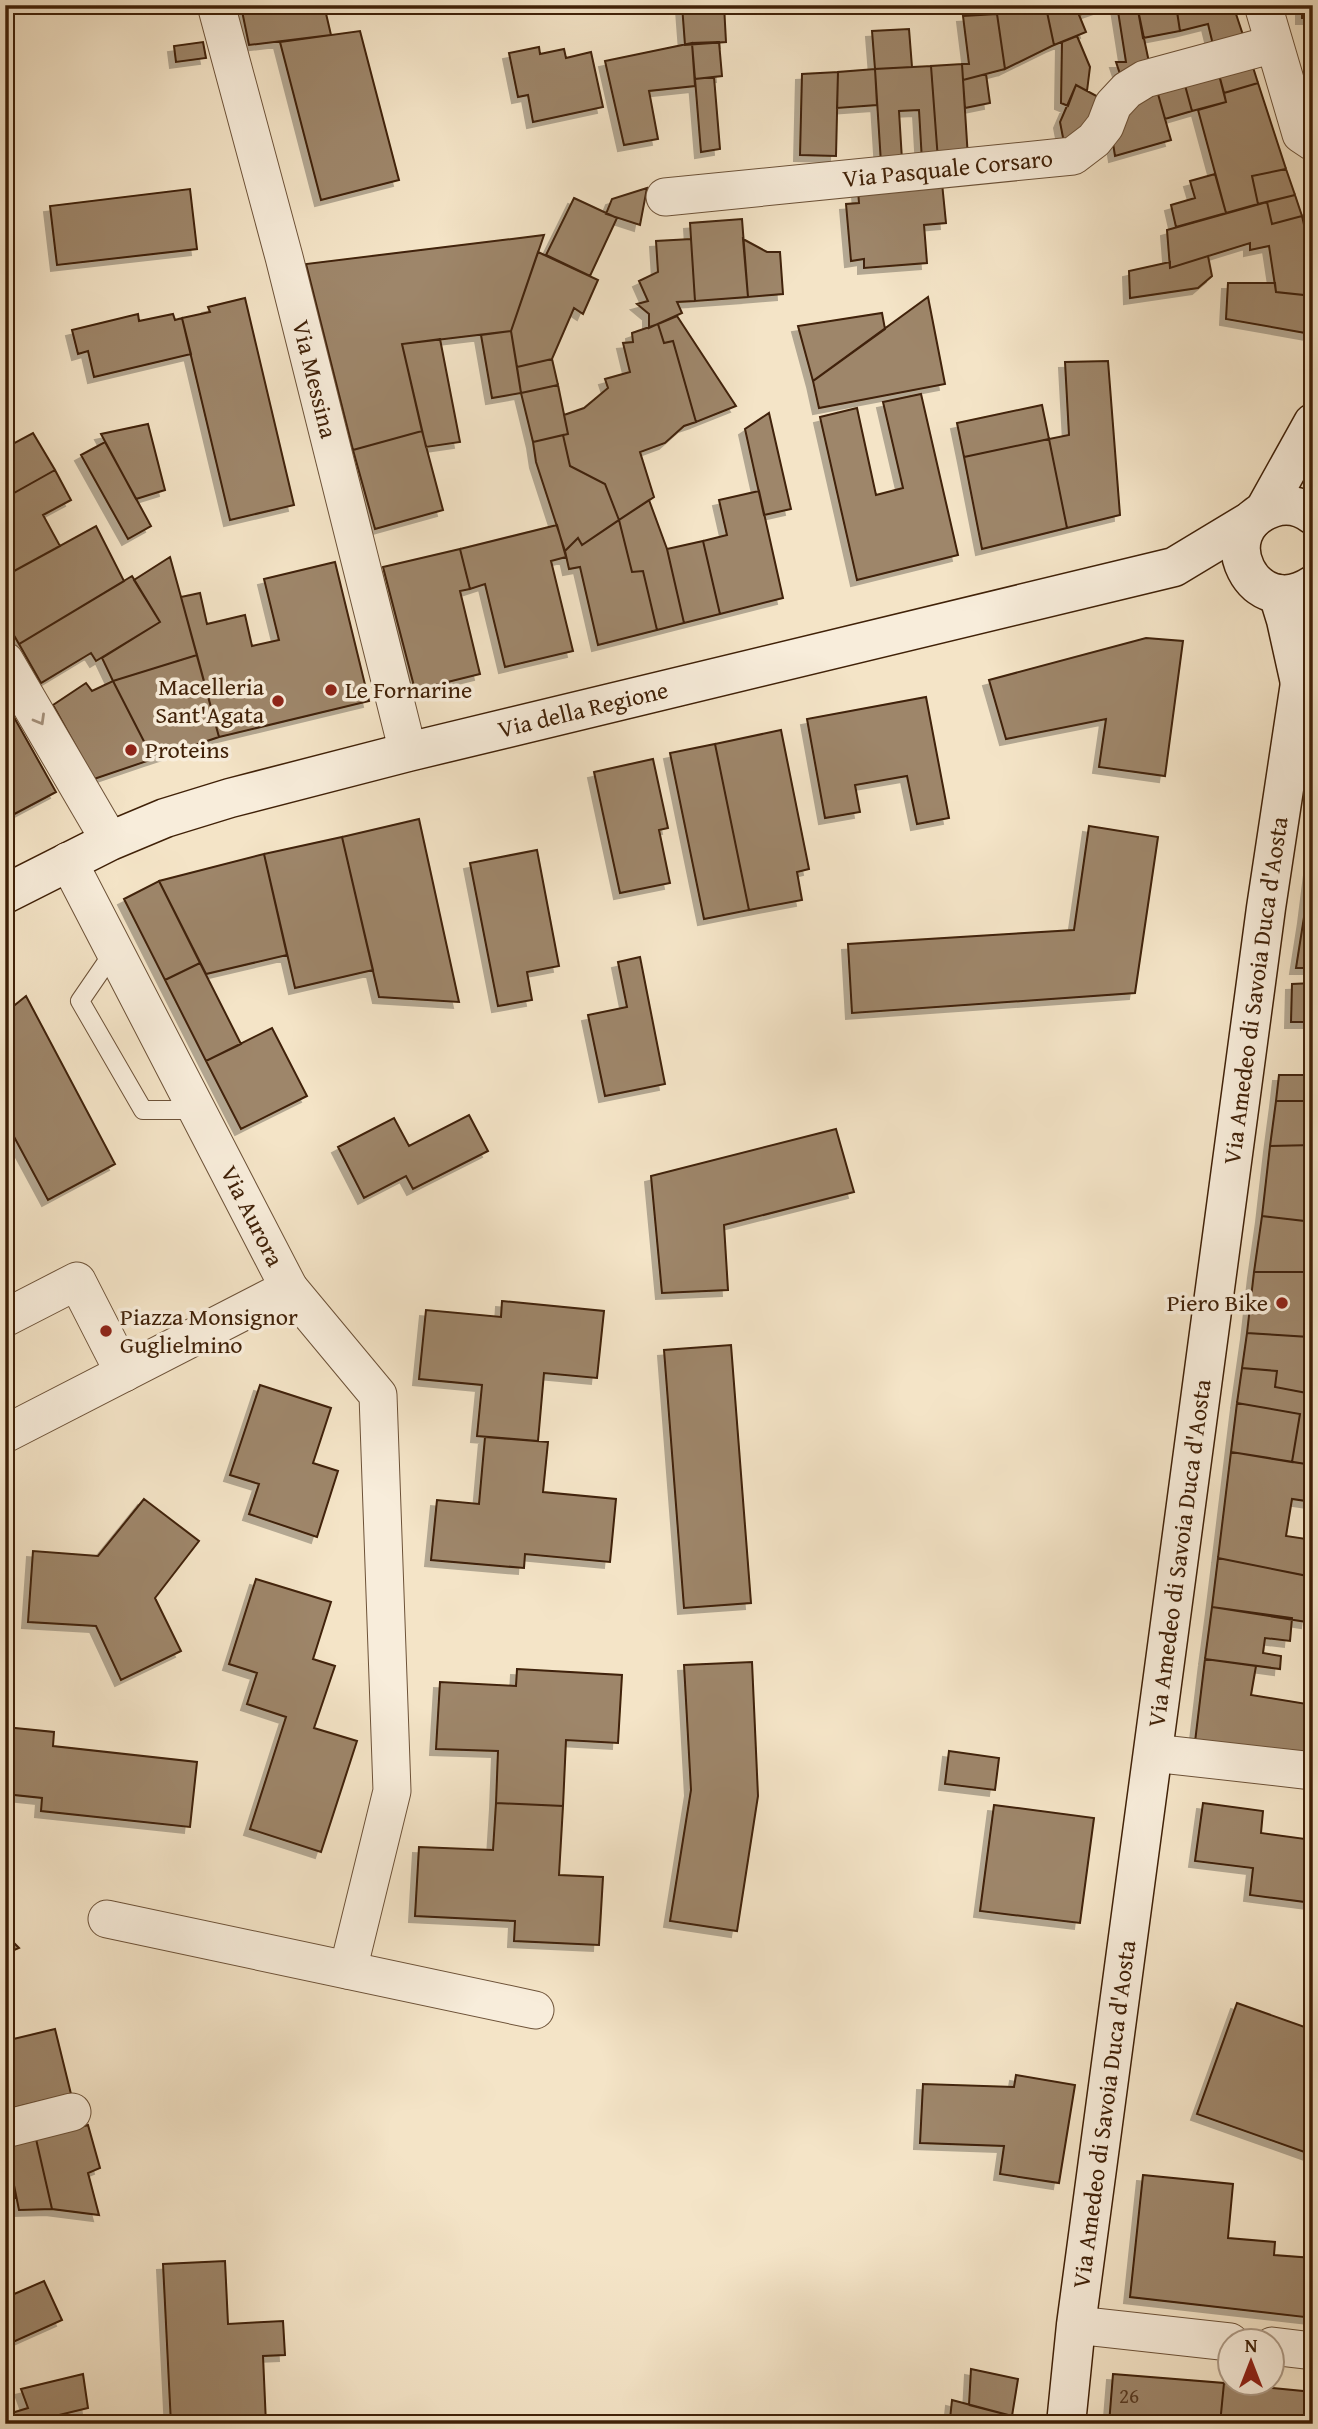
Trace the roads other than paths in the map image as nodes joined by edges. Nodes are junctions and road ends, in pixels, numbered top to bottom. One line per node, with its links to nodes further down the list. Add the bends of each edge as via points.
1 (216, 5): 13 (street, Via Messina)
2 (1262, 5): 3 (street)
3 (1274, 44): 4 (street, via 1301,134); 5 (street, Via Pasquale Corsaro, via 1144,79 1113,105 1094,141 1073,156)
4 (1313, 142)
5 (665, 197)
6 (1313, 423): 7 (street)
7 (1258, 515): 8 (street, via 1278,506 1292,506); 9 (street); 10 (street, via 1244,532 1242,561 1248,575)
8 (1313, 515)
9 (1174, 567): 10 (street); 13 (street, Via della Regione)
10 (1283, 588): 12 (street, via 1286,620)
11 (5, 661): 14 (street, one-way to 14)
12 (1306, 666): 23 (street, Via Amedeo di Savoia Duca d'Aosta, via 1266,908)
13 (408, 752): 14 (street, Via della Regione, via 230,798)
14 (110, 841): 15 (street, Via della Regione)
15 (68, 861): 16 (street, Via della Regione); 17 (street, Via Aurora)
16 (5, 894)
17 (115, 950): 18 (street, Via Aurora); 18 (lane, via 80,1001 143,1110)
18 (197, 1110): 19 (street, Via Aurora)
19 (289, 1288): 21 (street, Via Aurora); 26 (street, via 378,1395 392,1791)
20 (5, 1318): 21 (street, via 77,1281)
21 (124, 1373): 22 (street, Via Aurora)
22 (5, 1434)
23 (1153, 1753): 24 (street); 30 (street, Via Amedeo di Savoia Duca d'Aosta)
24 (1313, 1771)
25 (107, 1919): 26 (street)
26 (348, 1970): 27 (street)
27 (535, 2010)
28 (72, 2112): 29 (street)
29 (5, 2129)
30 (1076, 2325): 31 (street); 34 (street, Via Amedeo di Savoia Duca d'Aosta)
31 (1216, 2340)
32 (1286, 2348): 33 (street)
33 (1313, 2351)
34 (1066, 2424)

